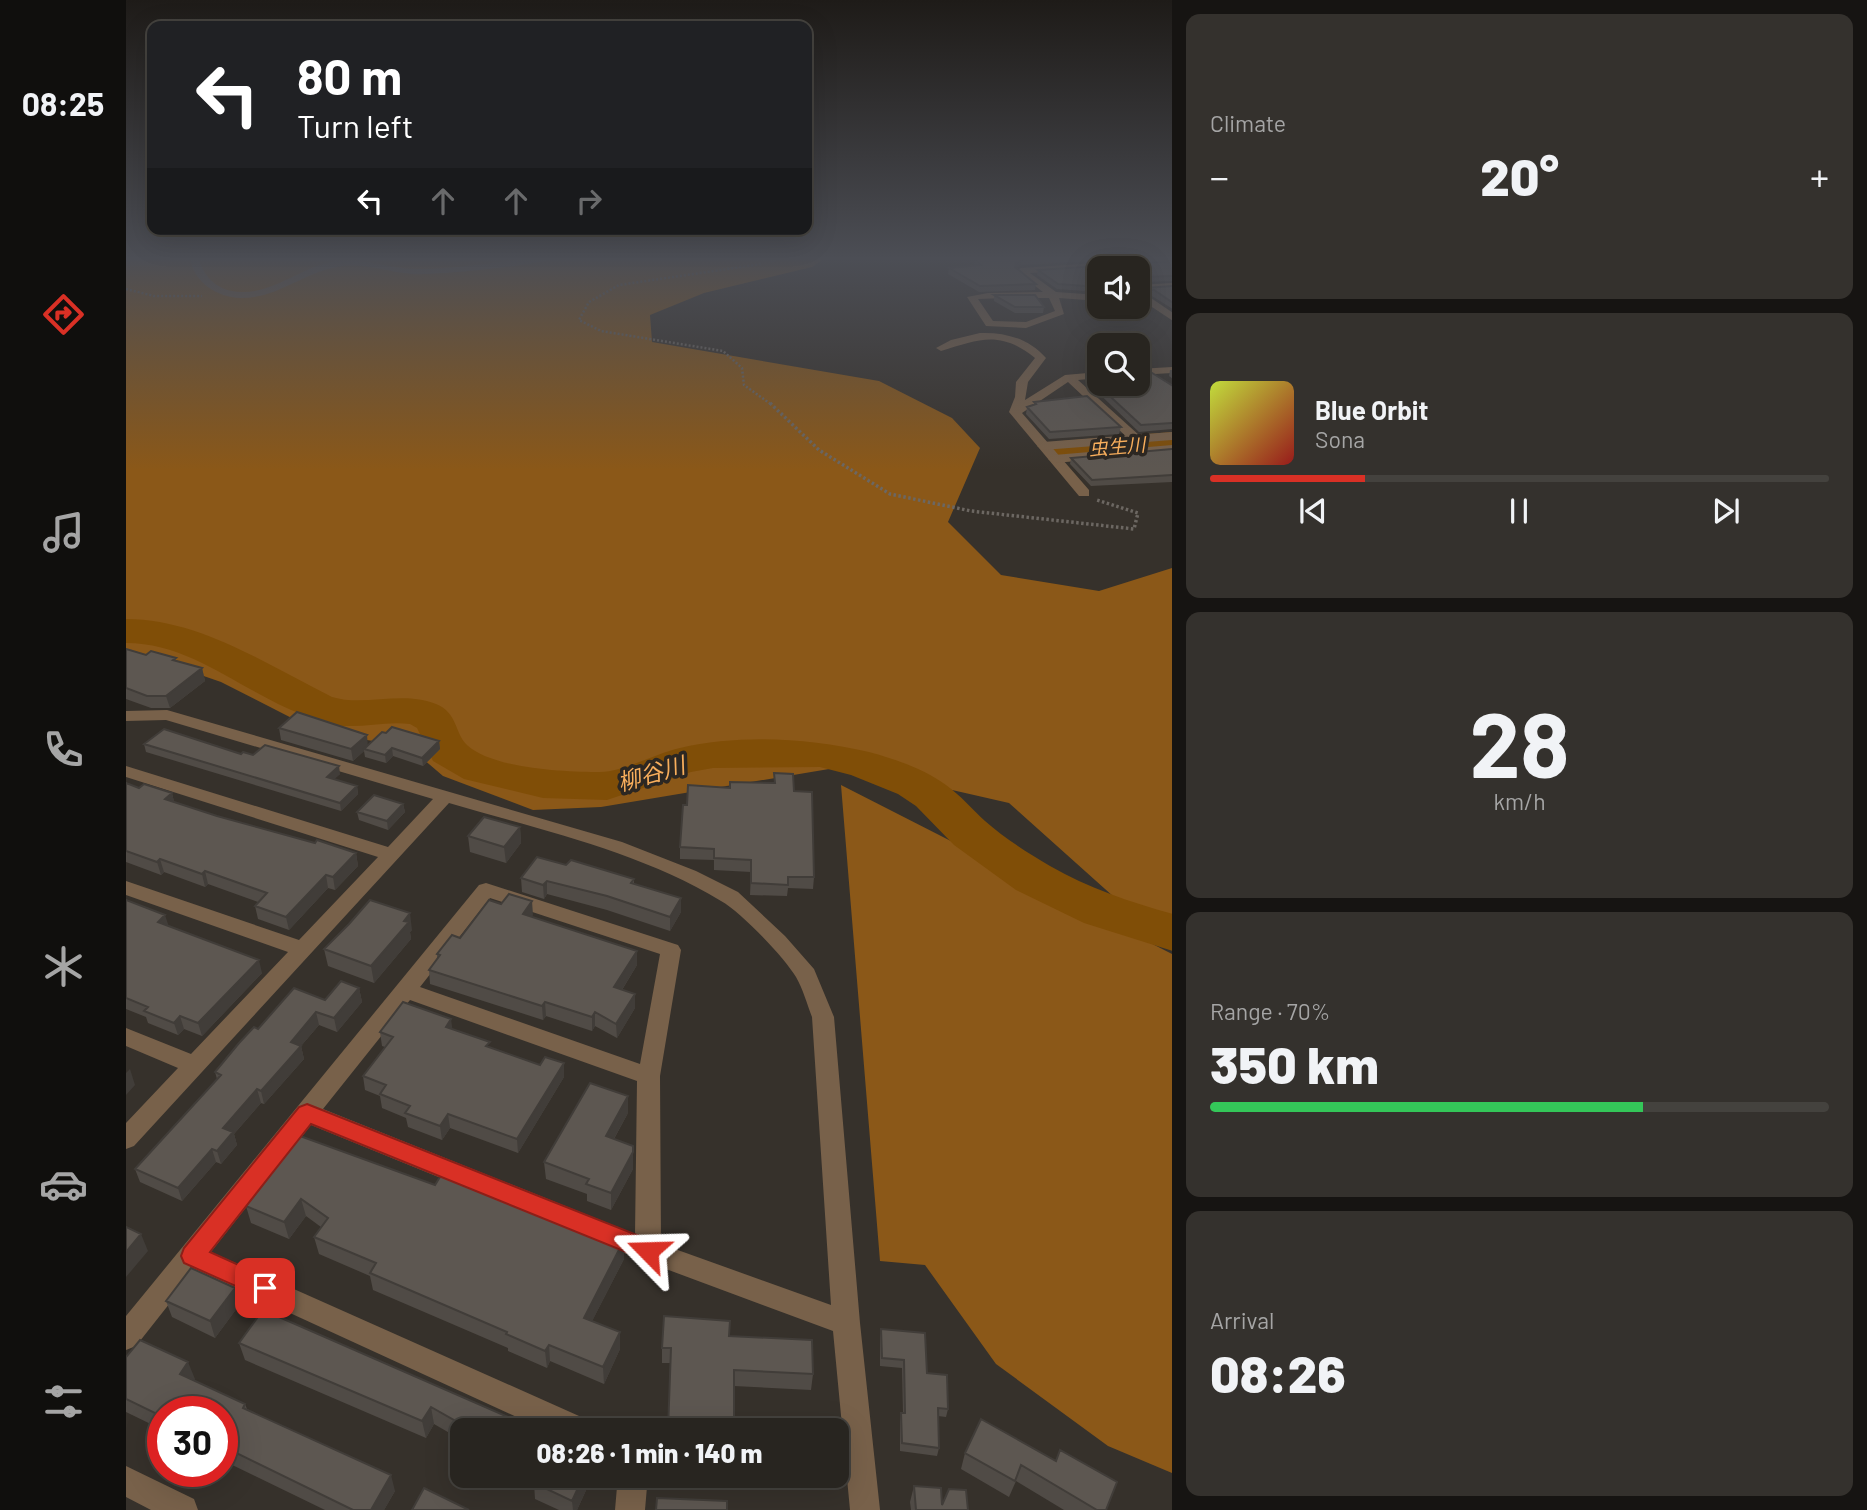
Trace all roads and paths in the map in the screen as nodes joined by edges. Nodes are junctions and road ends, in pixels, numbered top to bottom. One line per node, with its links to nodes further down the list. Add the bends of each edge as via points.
1 (596, 328): 15 (path, via 723,351 742,368 744,385 781,411 819,450 890,494 971,512 1134,529 1138,513)
2 (942, 348): 9 (street, via 964,337 984,335 1030,348 1041,358 1023,382)
3 (1172, 370): 4 (street)
4 (1150, 372)
5 (1150, 374): 8 (street)
6 (1087, 376): 7 (street)
7 (1069, 377): 9 (street); 11 (street)
8 (1161, 379)
9 (1015, 412): 12 (street)
10 (1172, 436): 11 (street)
11 (1136, 439): 12 (street)
12 (1043, 446): 14 (street)
13 (1172, 449): 14 (street)
14 (1054, 459): 15 (street)
15 (1084, 493)
16 (126, 716): 18 (street, via 167,715)
17 (126, 771): 19 (street)
18 (444, 798): 19 (street); 30 (street, via 615,846 690,876 731,897 806,974 823,1017)
19 (390, 854): 21 (street)
20 (126, 888): 21 (street)
21 (303, 949): 24 (street)
22 (407, 991): 25 (street); 25 (street, via 486,890 671,950); 26 (street)
23 (126, 1037): 24 (street)
24 (194, 1065): 27 (street)
25 (649, 1076): 28 (street)
26 (307, 1113): 28 (street); 29 (street)
27 (126, 1139)
28 (648, 1251): 30 (street)
29 (193, 1256): 31 (street); 32 (street)
30 (846, 1323): 37 (street)
31 (126, 1337)
32 (551, 1418)
33 (126, 1481): 35 (street)
34 (632, 1488): 36 (street)
35 (183, 1510)
36 (630, 1510)
37 (865, 1510)

